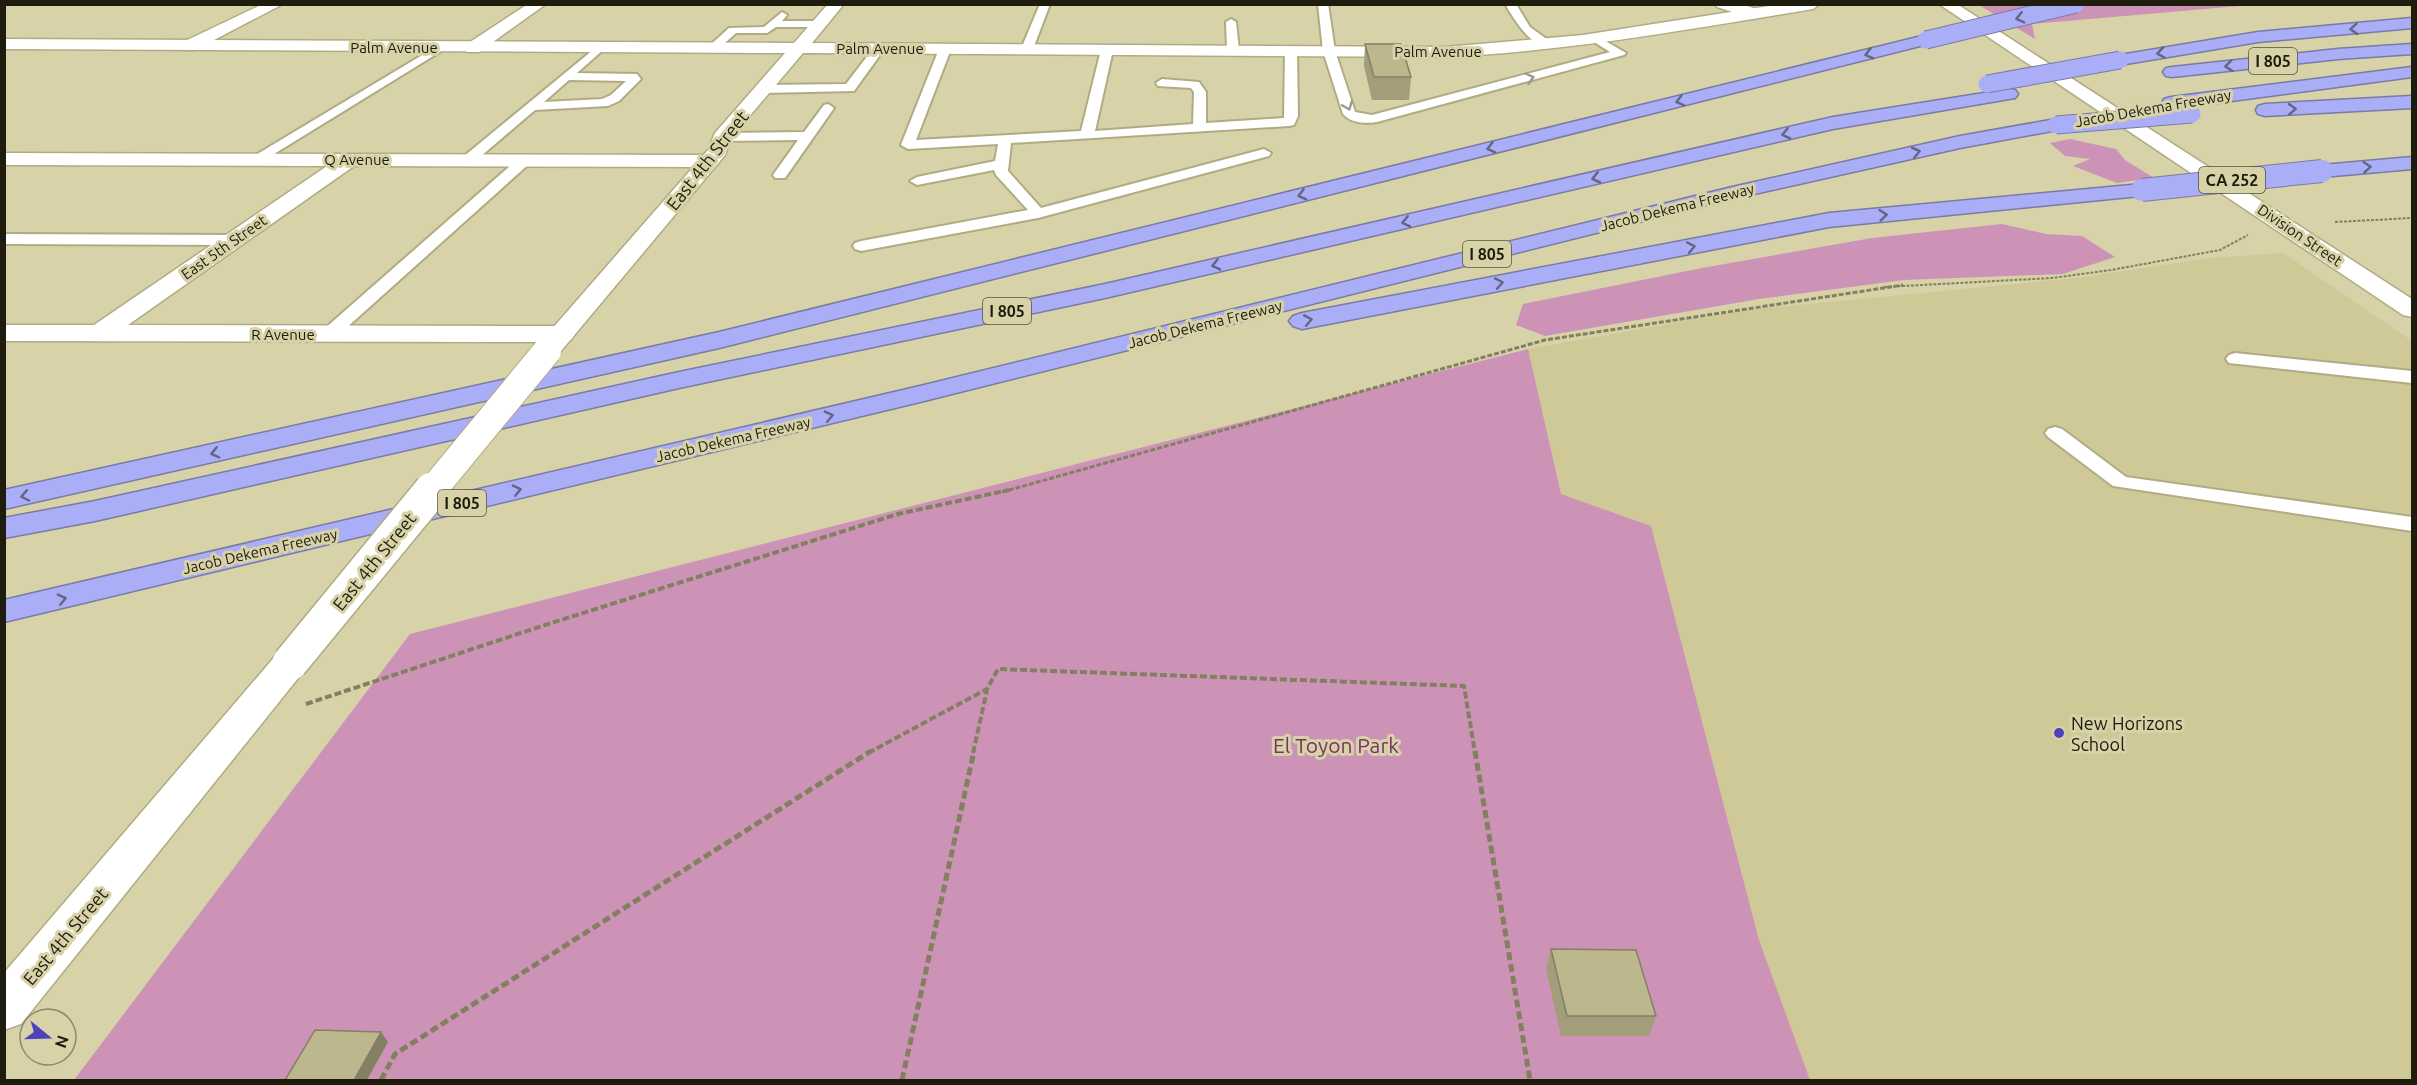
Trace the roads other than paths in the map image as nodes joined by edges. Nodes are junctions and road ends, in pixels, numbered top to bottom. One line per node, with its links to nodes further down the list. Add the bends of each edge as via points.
1 (276, 4): 20 (street)
2 (539, 4): 22 (street)
3 (837, 4): 15 (street, East 4th Street)
4 (1045, 4): 28 (lane)
5 (1323, 4): 33 (lane)
6 (1510, 4): 19 (lane, via 1526,29)
7 (1722, 4): 12 (street)
8 (1813, 4): 12 (street, Palm Avenue)
9 (1946, 4): 65 (street, Division Street)
10 (2076, 4): 74 (highway, one-way to 74, bridge, via 719,340)
11 (1682, 10): 16 (street)
12 (1754, 14): 16 (street, Palm Avenue)
13 (1230, 22): 31 (lane)
14 (2412, 23): 40 (highway, one-way to 40, bridge, via 2258,37 2120,60)
15 (820, 24): 24 (lane, via 777,20 767,30 733,30); 25 (street, East 4th Street)
16 (1652, 29): 17 (street, Palm Avenue)
17 (1595, 38): 19 (street, Palm Avenue); 33 (lane, one-way to 17, via 1349,114 1372,119 1620,53)
18 (4, 44): 20 (street, Palm Avenue)
19 (1548, 45): 33 (street, Palm Avenue, via 1498,51)
20 (189, 46): 21 (street, Palm Avenue)
21 (439, 48): 22 (street, Palm Avenue); 52 (lane)
22 (473, 48): 23 (street, Palm Avenue)
23 (599, 48): 24 (street, Palm Avenue); 36 (lane)
24 (713, 48): 25 (street, Palm Avenue)
25 (800, 48): 26 (street, Palm Avenue); 39 (street, East 4th Street)
26 (879, 48): 27 (street, Palm Avenue); 39 (lane, via 850,88)
27 (945, 48): 28 (street, Palm Avenue); 49 (lane, via 908,146)
28 (1027, 49): 30 (street, Palm Avenue)
29 (2412, 49): 35 (highway, Jacob Dekema Freeway / I 805, one-way to 35)
30 (1107, 50): 31 (street, Palm Avenue); 46 (lane)
31 (1233, 51): 32 (street, Palm Avenue)
32 (1291, 51): 33 (street, Palm Avenue); 45 (lane, via 1289,122)
33 (1329, 51)
34 (2412, 72): 44 (highway, Jacob Dekema Freeway / I 805, bridge, via 2171,103)
35 (2156, 74)
36 (566, 76): 42 (lane); 42 (lane, via 635,79 604,103)
37 (2110, 80): 40 (highway, Jacob Dekema Freeway / I 805)
38 (1162, 83): 45 (lane, via 1195,85 1200,92)
39 (764, 89): 48 (street, East 4th Street)
40 (1998, 89): 76 (highway, Jacob Dekema Freeway / I 805, one-way to 76, via 1833,123 1117,288)
41 (2412, 102): 44 (highway, one-way to 41, bridge)
42 (531, 106): 54 (lane)
43 (828, 108): 47 (lane)
44 (2056, 125): 72 (highway, Jacob Dekema Freeway / I 805, one-way to 44, via 1732,193 1960,142)
45 (1199, 129): 46 (lane)
46 (1087, 135): 49 (lane)
47 (806, 136): 48 (lane); 59 (lane)
48 (722, 137): 56 (street, East 4th Street)
49 (1005, 140): 58 (lane)
50 (1264, 153): 61 (lane)
51 (4, 159): 52 (street, Q Avenue)
52 (255, 159): 53 (street, Q Avenue)
53 (350, 159): 54 (street, Q Avenue); 63 (street, East 5th Street)
54 (468, 160): 55 (street, Q Avenue)
55 (524, 161): 56 (street, Q Avenue); 68 (lane)
56 (710, 161): 69 (street, East 4th Street)
57 (2412, 163): 72 (highway, CA 252, one-way to 57, bridge, via 1829,220)
58 (1002, 164): 60 (lane); 61 (lane, via 1001,172)
59 (780, 174)
60 (917, 181)
61 (1038, 213): 64 (lane)
62 (4, 239): 63 (lane)
63 (233, 240): 67 (street, East 5th Street)
64 (861, 246)
65 (2412, 310)
66 (4, 333): 67 (street, R Avenue)
67 (99, 334): 68 (street, R Avenue)
68 (329, 334): 69 (street, R Avenue)
69 (554, 343): 78 (street, East 4th Street, bridge)
70 (2235, 359): 71 (lane)
71 (2412, 377)
72 (920, 394): 77 (highway, Jacob Dekema Freeway / I 805, one-way to 72)
73 (2055, 433): 75 (lane, via 2120,482)
74 (4, 501)
75 (2412, 524)
76 (4, 528)
77 (4, 611)
78 (4, 1009)

